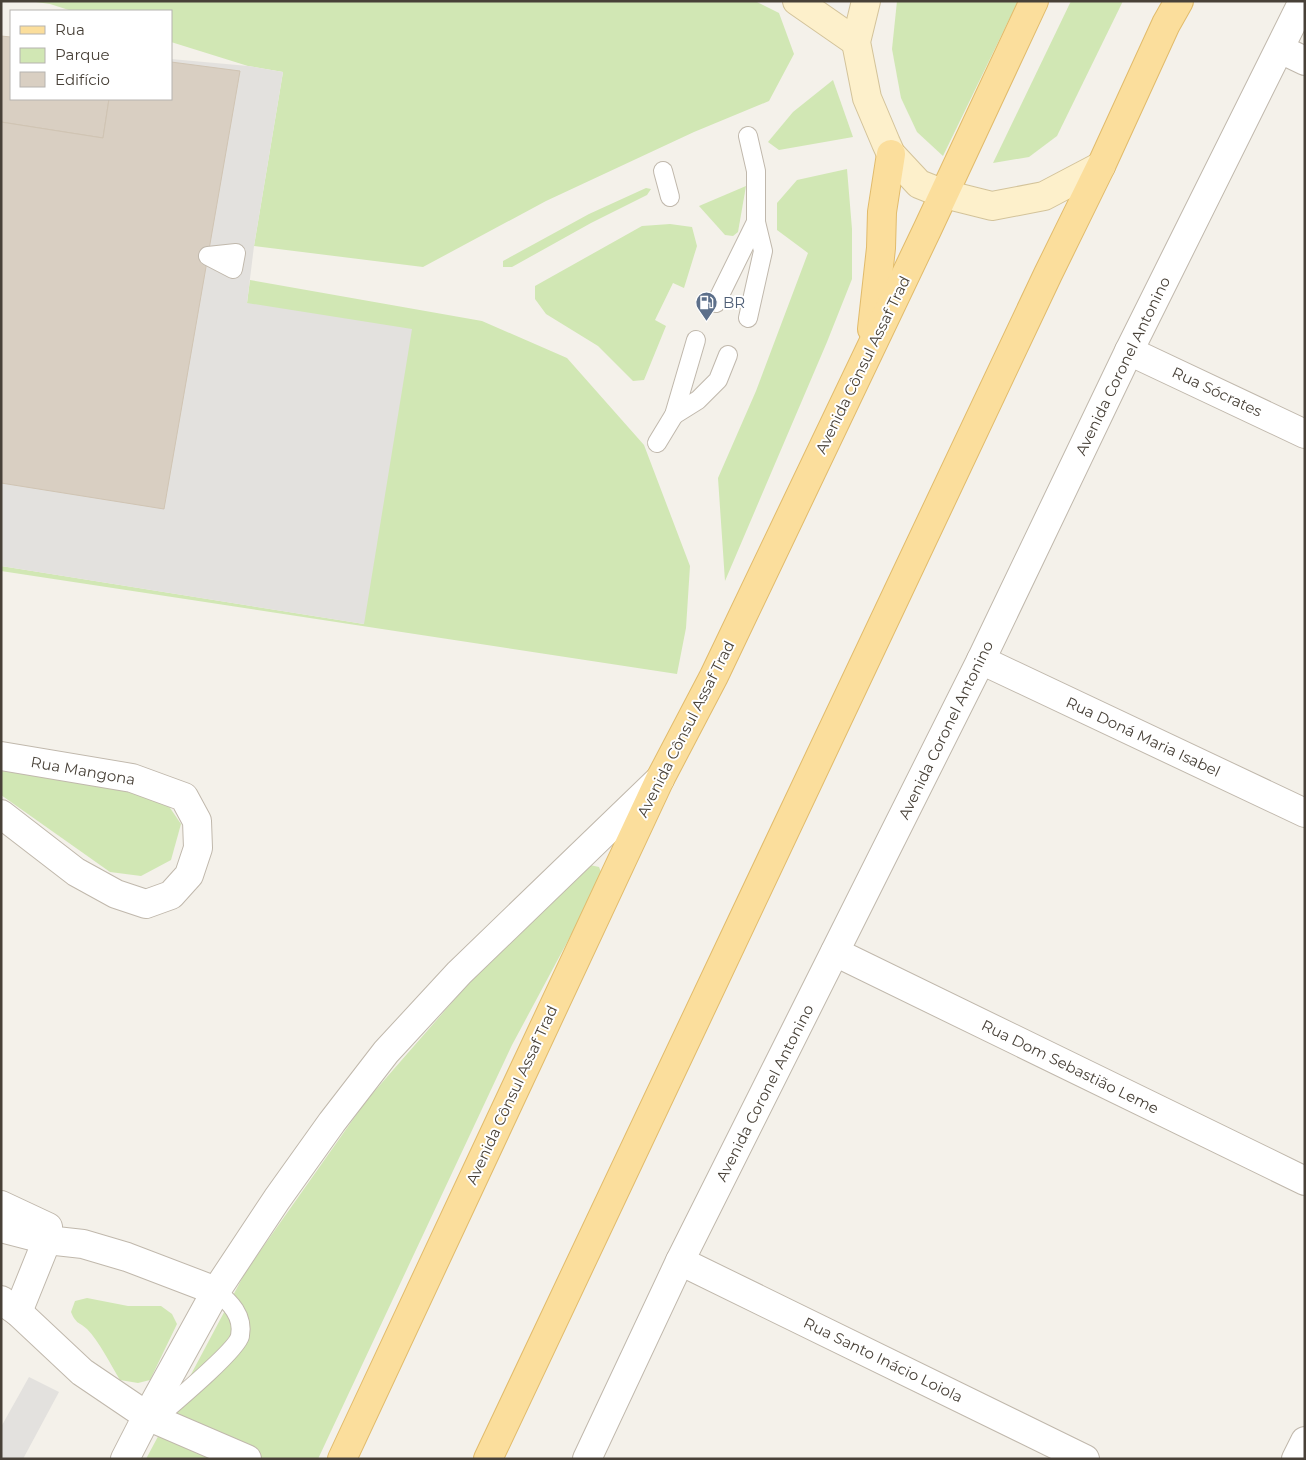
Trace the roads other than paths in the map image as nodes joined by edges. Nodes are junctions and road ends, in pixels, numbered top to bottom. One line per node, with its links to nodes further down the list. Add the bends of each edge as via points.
1 (797, 1): 6 (main road)
2 (866, 1): 6 (main road)
3 (1034, 1): 13 (main road, Avenida Cônsul Assaf Trad)
4 (1303, 1): 7 (street, Avenida Coronel Antonino)
5 (1171, 9): 11 (main road)
6 (856, 42): 10 (main road, via 867,98)
7 (1280, 49): 8 (street); 20 (street, Avenida Coronel Antonino)
8 (1305, 61)
9 (748, 136): 15 (lane, via 756,170)
10 (891, 154): 13 (main road, via 918,184); 19 (main road, via 882,212)
11 (1101, 166): 13 (main road, via 1044,196 992,206); 44 (main road)
12 (663, 170): 14 (lane)
13 (944, 194): 19 (main road, Avenida Cônsul Assaf Trad)
14 (670, 197)
15 (756, 222): 16 (lane); 17 (lane, via 763,251)
16 (716, 303)
17 (748, 318)
18 (696, 340): 22 (lane)
19 (870, 350): 27 (main road, Avenida Cônsul Assaf Trad, via 714,676)
20 (1129, 351): 23 (street, Rua Sócrates); 25 (street, Avenida Coronel Antonino)
21 (728, 355): 22 (lane, via 718,380 698,400)
22 (674, 415): 24 (lane)
23 (1305, 434)
24 (657, 443)
25 (981, 660): 28 (street, Rua Doná Maria Isabel); 30 (street, Avenida Coronel Antonino)
26 (1, 756): 29 (street, Rua Mangona, via 132,778 184,797 197,821 198,848 189,875 171,895 146,904 116,894 76,872)
27 (660, 779): 37 (street, via 459,973 386,1052 277,1199); 43 (main road, Avenida Cônsul Assaf Trad)
28 (1305, 813)
29 (1, 814)
30 (835, 952): 31 (street, Rua Dom Sebastião Leme); 36 (street, Avenida Coronel Antonino)
31 (1305, 1181)
32 (1, 1205): 35 (street)
33 (1, 1228): 34 (street)
34 (47, 1240): 35 (street); 38 (street)
35 (83, 1244): 37 (street, via 127,1256)
36 (680, 1261): 45 (street, Avenida Coronel Antonino); 46 (street, Rua Santo Inácio Loiola)
37 (216, 1291): 39 (street); 39 (lane, via 234,1307 240,1337 234,1347)
38 (9, 1306): 39 (street, via 82,1372)
39 (151, 1418): 41 (street); 42 (street)
40 (1305, 1441): 47 (street)
41 (125, 1459)
42 (247, 1459)
43 (342, 1459)
44 (488, 1459)
45 (587, 1459)
46 (1085, 1459)
47 (1296, 1459)

